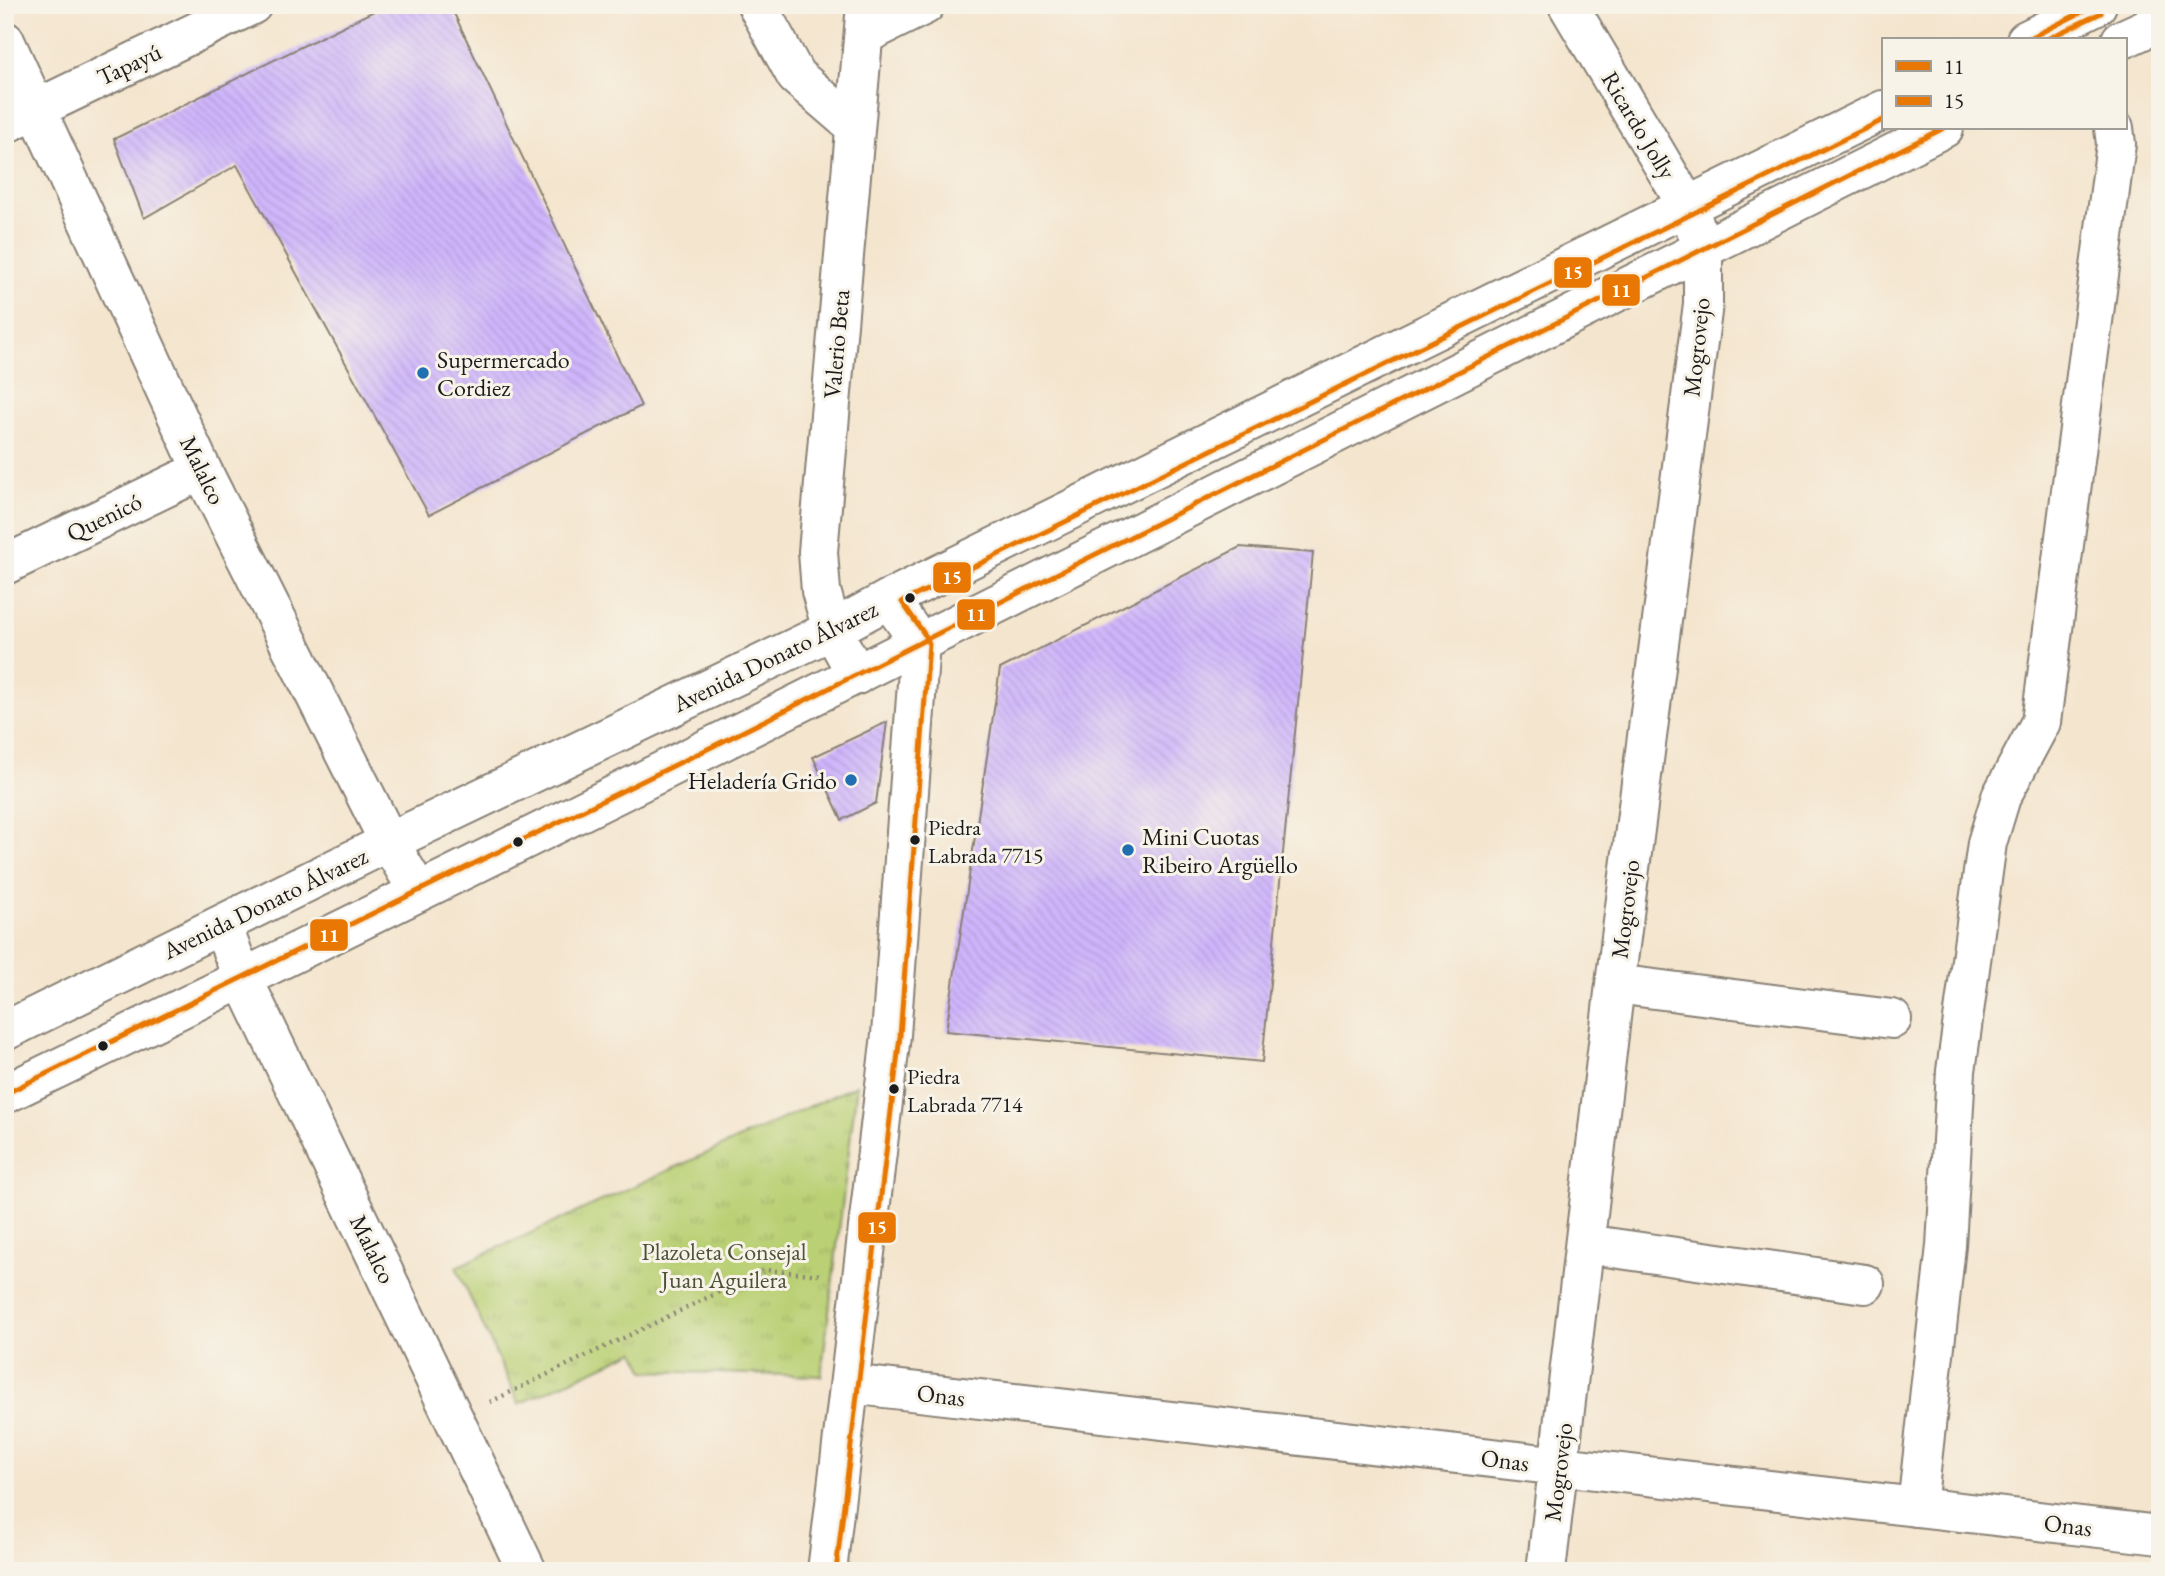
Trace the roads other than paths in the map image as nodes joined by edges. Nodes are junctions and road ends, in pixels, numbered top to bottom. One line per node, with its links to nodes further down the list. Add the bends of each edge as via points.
1 (252, 5): 12 (main road, Tapayú)
2 (757, 5): 13 (main road, via 796,76)
3 (925, 5): 6 (main road)
4 (1568, 5): 16 (main road, Ricardo Jolly)
5 (2097, 5): 8 (main road)
6 (865, 20): 13 (main road, Valerio Beta)
7 (2160, 22): 9 (main road)
8 (2030, 38)
9 (2125, 38)
10 (5, 41): 12 (main road, Malalco)
11 (1882, 110): 16 (main road, Avenida Donato Álvarez)
12 (21, 116): 18 (main road, Malalco)
13 (854, 126): 21 (main road, Valerio Beta, via 818,552 821,591)
14 (1940, 130): 17 (main road)
15 (2114, 130): 36 (main road, via 2041,722 2001,797 1987,844 1956,1071 1947,1246)
16 (1688, 206): 17 (main road, Ricardo Jolly); 20 (main road, Avenida Donato Álvarez)
17 (1703, 248): 22 (main road); 28 (main road, Mogrovejo, via 1703,304)
18 (202, 470): 19 (main road, Quenicó); 24 (main road, Malalco)
19 (5, 565)
20 (889, 599): 21 (main road, Avenida Donato Álvarez); 22 (main road)
21 (832, 630): 23 (main road, Valerio Beta); 24 (main road, Avenida Donato Álvarez)
22 (920, 643): 23 (main road); 34 (main road, via 891,1035)
23 (857, 675): 25 (main road)
24 (389, 842): 25 (main road, Malalco); 26 (main road, Avenida Donato Álvarez)
25 (418, 891): 27 (main road)
26 (222, 926): 27 (main road, Malalco); 30 (main road, Avenida Donato Álvarez)
27 (243, 979): 31 (main road); 38 (main road, Malalco)
28 (1615, 984): 29 (main road); 32 (main road, Mogrovejo)
29 (1892, 1019)
30 (5, 1031)
31 (5, 1094)
32 (1585, 1244): 33 (main road); 35 (main road, Mogrovejo)
33 (1865, 1284)
34 (850, 1384): 35 (main road, Onas); 39 (main road)
35 (1559, 1466): 36 (main road, Onas); 40 (main road, Mogrovejo)
36 (1917, 1507): 37 (main road, Onas)
37 (2160, 1535)
38 (527, 1571)
39 (827, 1571)
40 (1546, 1571)

